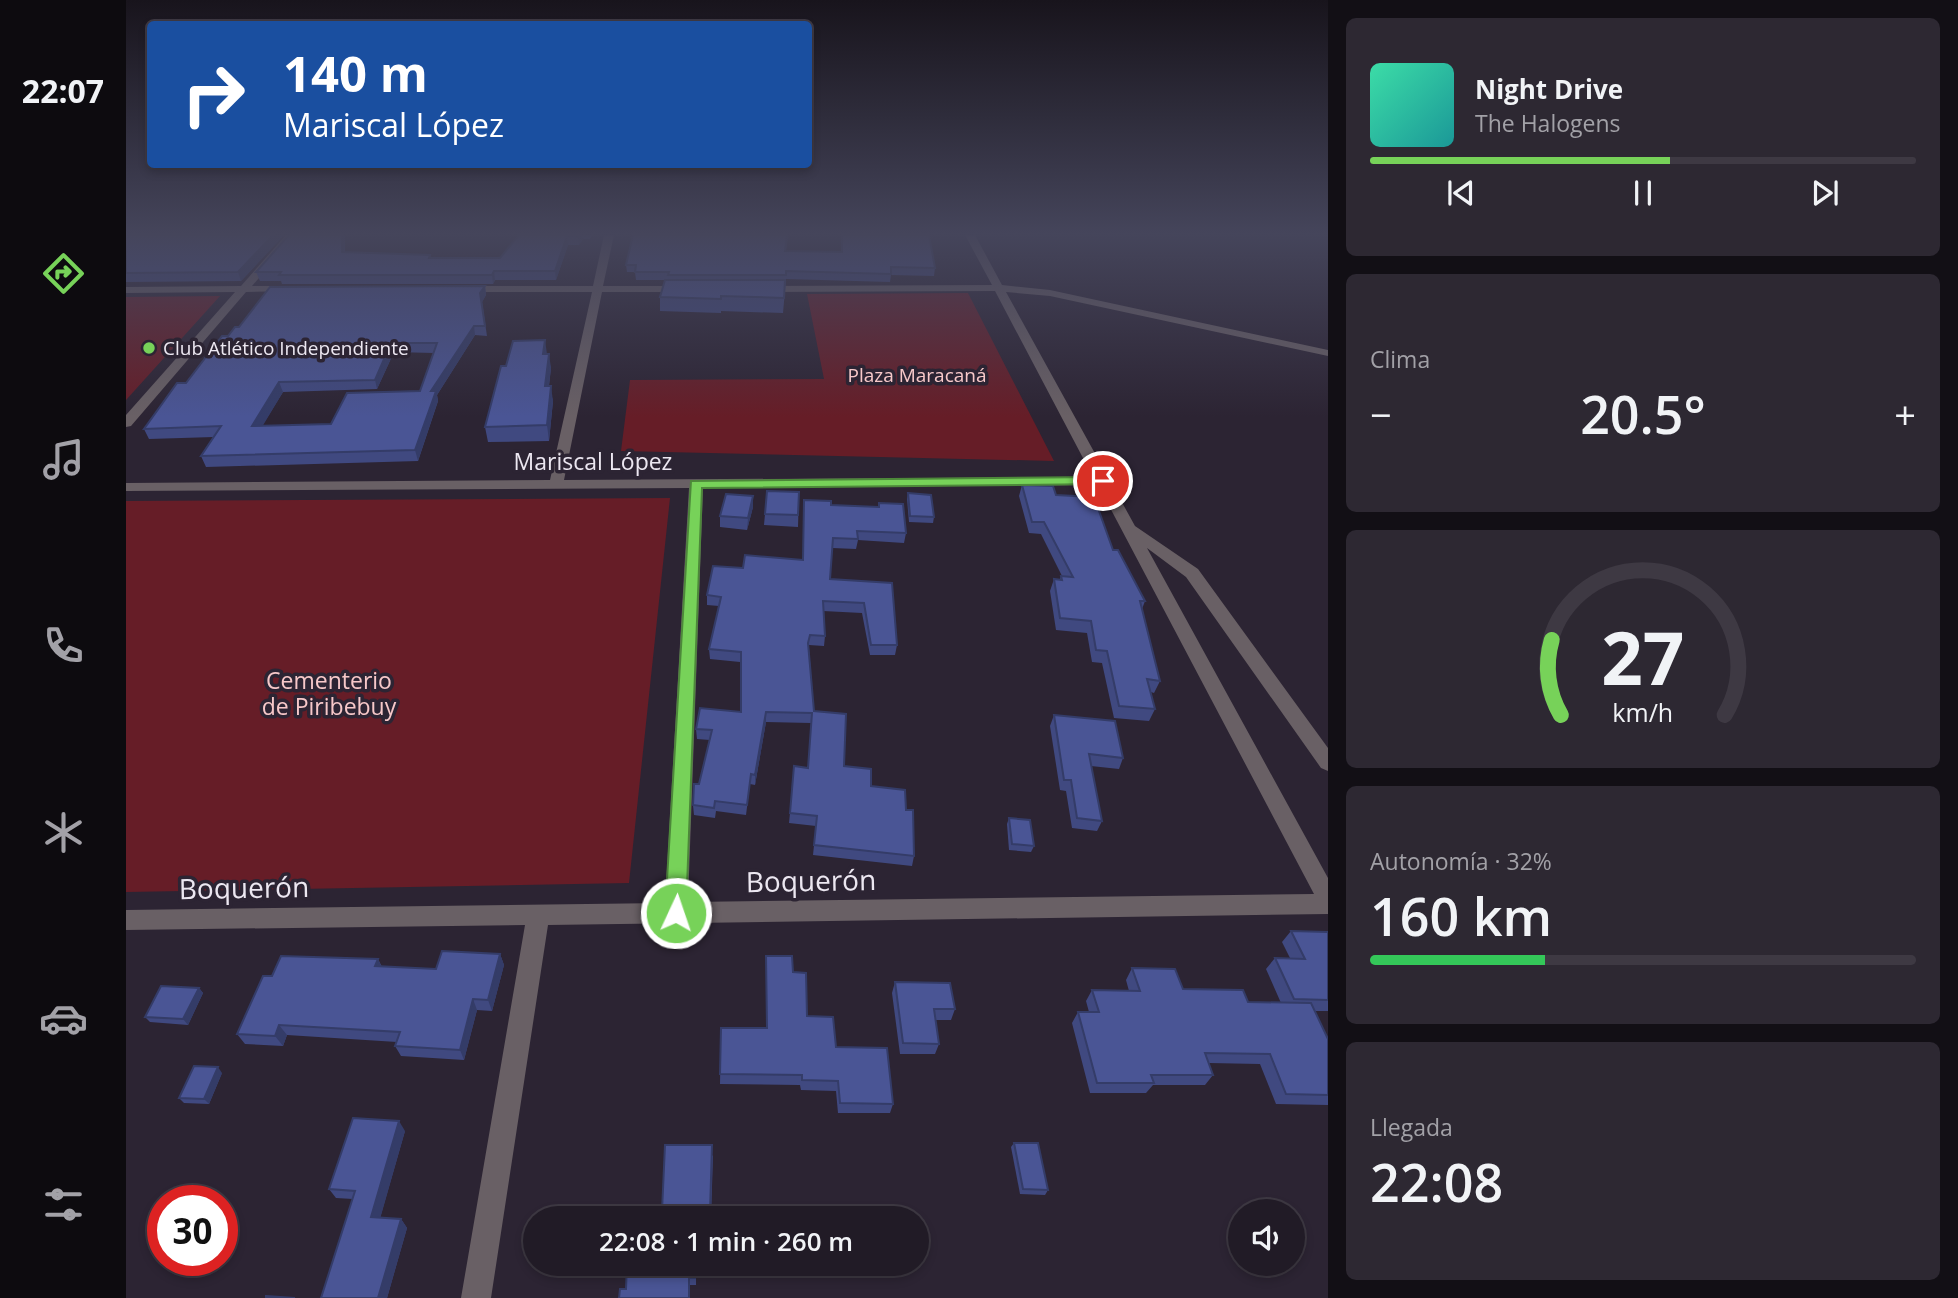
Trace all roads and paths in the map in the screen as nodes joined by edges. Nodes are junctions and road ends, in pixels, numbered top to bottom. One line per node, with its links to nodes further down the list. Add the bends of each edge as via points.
1 (238, 296): 6 (street)
2 (596, 296): 9 (street)
3 (1003, 296): 7 (street)
4 (1062, 296): 5 (street)
5 (1328, 353)
6 (126, 423)
7 (1103, 481): 8 (street, Mariscal López); 11 (street)
8 (696, 484): 9 (street, Mariscal López); 14 (street)
9 (556, 485): 10 (street, Mariscal López)
10 (126, 488)
11 (1127, 526): 12 (street, via 1192,573); 13 (street)
12 (1328, 764)
13 (1328, 902): 14 (street, Boquerón)
14 (676, 913): 15 (street, Boquerón)
15 (538, 914): 16 (street, Boquerón); 17 (street)
16 (126, 920)
17 (476, 1298)

